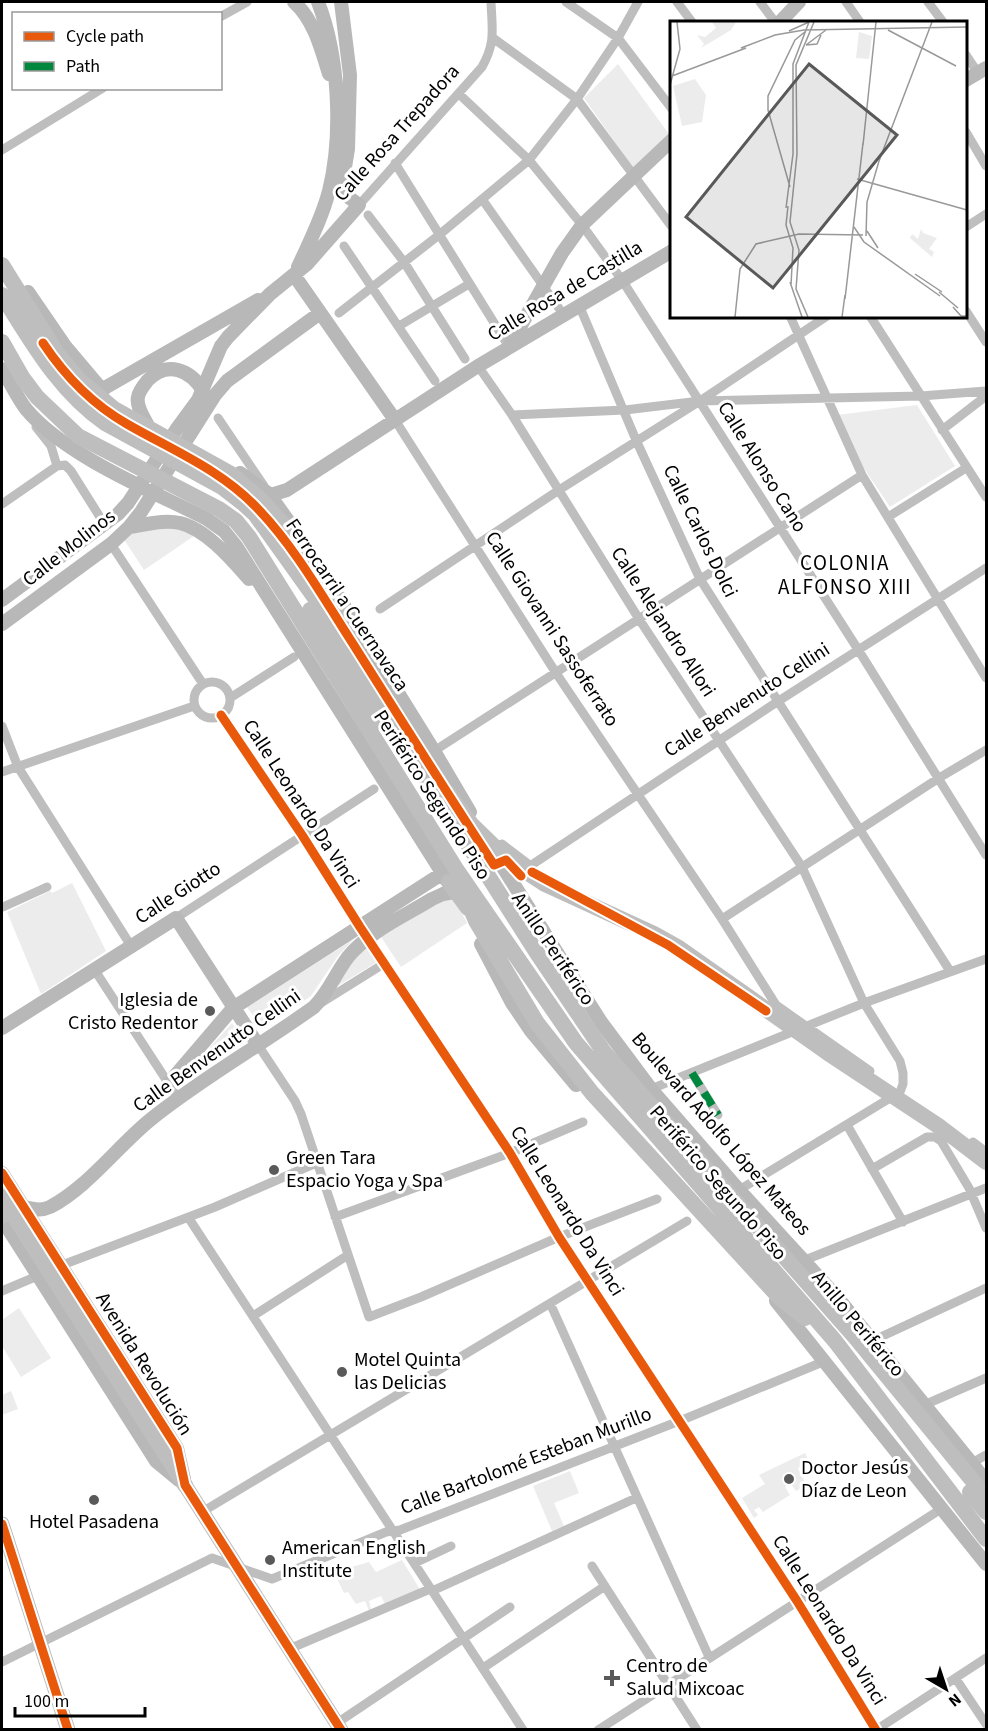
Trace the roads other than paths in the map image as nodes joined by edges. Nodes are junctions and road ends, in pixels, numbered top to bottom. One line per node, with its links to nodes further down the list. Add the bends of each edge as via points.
1 (247, 2): 13 (street)
2 (294, 2): 25 (main road, via 313,27)
3 (318, 2): 25 (main road, via 334,61)
4 (341, 2): 37 (main road, via 350,75 348,149 342,185 346,196)
5 (491, 2): 20 (street, Calle Rosa Trepadora)
6 (566, 2): 21 (street)
7 (638, 2): 21 (street)
8 (677, 2): 15 (street)
9 (760, 2): 16 (street)
10 (799, 2): 17 (main road)
11 (846, 2): 18 (street)
12 (928, 2): 19 (street)
13 (236, 4): 14 (street)
14 (222, 15)
15 (691, 21)
16 (774, 21)
17 (781, 21)
18 (859, 21)
19 (942, 21)
20 (493, 38): 26 (street, Calle Rosa Trepadora, via 491,52 482,67); 27 (street)
21 (618, 38): 27 (street); 28 (street)
22 (967, 57): 23 (street)
23 (977, 73)
24 (100, 90): 31 (street)
25 (335, 93): 48 (main road, via 333,172 321,213)
26 (459, 94): 32 (street, Calle Alonso Cano); 33 (street, Calle Rosa Trepadora)
27 (577, 99): 32 (street); 35 (street)
28 (670, 106)
29 (967, 134): 34 (street)
30 (670, 142): 35 (main road)
31 (2, 150)
32 (529, 160): 36 (street); 40 (street, Calle Alonso Cano)
33 (395, 163): 37 (street, Calle Rosa Trepadora); 42 (street)
34 (987, 166)
35 (633, 177): 39 (street); 40 (main road)
36 (482, 199): 42 (street); 52 (street)
37 (363, 210): 46 (street); 48 (main road, Calle Rosa Trepadora)
38 (987, 214): 41 (street)
39 (670, 224)
40 (582, 225): 49 (street, Calle Alonso Cano); 52 (main road)
41 (967, 226)
42 (439, 235): 46 (street); 50 (street)
43 (344, 246): 51 (street)
44 (670, 252): 49 (main road, Calle Rosa de Castilla)
45 (2, 253): 75 (main road, Boulevard Adolfo López Mateos, via 56,334)
46 (404, 262): 51 (street); 56 (street)
47 (2, 265): 113 (highway, via 56,352 79,380 114,409 231,474 276,516 338,608)
48 (294, 275): 53 (main road, Calle Molinos); 59 (main road, Calle Giovanni Sassoferrato)
49 (622, 280): 55 (main road, Calle Rosa de Castilla); 81 (street, Calle Alonso Cano)
50 (469, 284): 56 (street); 69 (street)
51 (372, 287): 60 (street); 65 (street)
52 (544, 287): 61 (street); 69 (main road)
53 (270, 294): 75 (main road); 76 (main road, Calle Molinos, via 221,346)
54 (2, 295): 113 (highway, Periférico Segundo Piso, via 56,378 89,412 222,487 255,514)
55 (579, 305): 61 (main road, Calle Rosa de Castilla); 83 (street, Calle Carlos Dolci)
56 (432, 306): 65 (street); 70 (street)
57 (2, 312): 186 (highway, Anillo Periférico, via 34,366 87,420 219,491 241,508 260,531 472,866 586,1034)
58 (967, 312): 68 (street)
59 (320, 313): 86 (main road, Calle Giovanni Sassoferrato); 101 (main road, Calle Molinos, via 227,381)
60 (339, 313)
61 (563, 314): 69 (main road, Calle Rosa de Castilla)
62 (791, 318): 66 (street)
63 (824, 318): 66 (street)
64 (871, 318): 78 (street)
65 (399, 326): 74 (street)
66 (799, 334): 80 (street); 81 (street)
67 (2, 342): 91 (highway, Anillo Periférico, via 37,397 78,436)
68 (987, 342)
69 (508, 347): 72 (main road, Calle Rosa de Castilla)
70 (465, 359)
71 (2, 360): 193 (highway, Periférico Segundo Piso, via 31,402 76,441 211,512 243,541 571,1045)
72 (478, 366): 84 (street, Calle Alejandro Allori); 86 (main road, Calle Rosa de Castilla)
73 (4, 378): 82 (main road)
74 (435, 381)
75 (101, 390): 87 (main road, Boulevard Adolfo López Mateos, via 122,409)
76 (203, 391): 87 (main road, via 196,380 179,370 153,375 138,396 138,406); 100 (main road, Calle Molinos, via 128,503)
77 (987, 391): 78 (street)
78 (921, 396): 80 (street); 88 (street)
79 (987, 396): 88 (street)
80 (827, 398): 81 (street); 93 (street)
81 (700, 401): 83 (street); 89 (street); 102 (street, Calle Alonso Cano)
82 (26, 408): 90 (street, via 51,446); 91 (main road, via 70,447)
83 (625, 410): 84 (street); 89 (street, Calle Carlos Dolci)
84 (512, 415): 94 (street, Calle Alejandro Allori)
85 (218, 418): 96 (street)
86 (394, 420): 96 (main road, Calle Rosa de Castilla, via 287,490); 104 (street, Calle Giovanni Sassoferrato)
87 (150, 425): 96 (main road, Boulevard Adolfo López Mateos, via 236,470)
88 (942, 430): 92 (street)
89 (636, 440): 94 (street); 106 (street, Calle Carlos Dolci)
90 (57, 466): 98 (street); 100 (street, via 65,465 71,471)
91 (121, 467): 95 (highway, Anillo Periférico)
92 (966, 468): 97 (street); 99 (street)
93 (862, 475): 99 (street); 102 (street)
94 (558, 490): 104 (street); 110 (street, Calle Alejandro Allori)
95 (173, 493): 111 (main road, via 224,531); 139 (highway, Anillo Periférico, via 219,509 249,537)
96 (269, 494): 127 (main road, Boulevard Adolfo López Mateos)
97 (987, 497)
98 (2, 504)
99 (888, 517): 107 (street)
100 (105, 525): 108 (main road, Calle Molinos)
101 (129, 527): 103 (main road, Calle Molinos); 111 (main road, via 168,521 193,528 230,558)
102 (779, 528): 106 (street); 114 (street, Calle Alonso Cano)
103 (111, 544): 112 (main road, Calle Molinos); 118 (street)
104 (476, 546): 109 (street); 116 (street, Calle Giovanni Sassoferrato)
105 (987, 568): 107 (street, Calle Benvenuto Cellini)
106 (700, 579): 110 (street); 120 (street, Calle Carlos Dolci)
107 (940, 599): 114 (street, Calle Benvenuto Cellini); 117 (street)
108 (2, 600)
109 (380, 609)
110 (639, 619): 116 (street); 125 (street, Calle Alejandro Allori)
111 (283, 620): 139 (main road)
112 (3, 622)
113 (348, 644): 123 (highway, Periférico Segundo Piso)
114 (859, 651): 120 (street, Calle Benvenuto Cellini); 130 (street, Calle Alonso Cano)
115 (294, 657): 119 (street)
116 (556, 673): 127 (street); 132 (street, Calle Giovanni Sassoferrato)
117 (987, 678)
118 (203, 684): 119 (street, via 217,683); 121 (street, via 194,695)
119 (230, 698): 122 (street)
120 (777, 702): 125 (street, Calle Benvenuto Cellini); 135 (street, Calle Carlos Dolci)
121 (194, 706): 122 (street, via 207,717); 128 (street)
122 (221, 715): 136 (street, Calle Leonardo Da Vinci)
123 (391, 718): 133 (highway, Periférico Segundo Piso); 166 (highway, via 472,825 508,860 545,884 679,948)
124 (2, 726): 128 (street)
125 (719, 741): 132 (street, Calle Benvenuto Cellini); 138 (street, Calle Alejandro Allori)
126 (987, 750): 130 (street)
127 (434, 751): 134 (main road, Boulevard Adolfo López Mateos)
128 (18, 767): 129 (street); 145 (street)
129 (2, 772)
130 (939, 778): 135 (street); 137 (street, Calle Alonso Cano)
131 (374, 789): 136 (street, Calle Giotto)
132 (636, 794): 134 (street, Calle Benvenuto Cellini, via 531,869); 143 (street, Calle Giovanni Sassoferrato)
133 (449, 814): 186 (highway, via 524,910 596,1028 770,1233); 194 (highway, Periférico Segundo Piso, via 604,1052)
134 (474, 819): 158 (main road, Boulevard Adolfo López Mateos, via 601,1022)
135 (860, 830): 138 (street); 149 (street, Calle Carlos Dolci)
136 (302, 835): 142 (street, Calle Giotto); 144 (street, Calle Leonardo Da Vinci)
137 (987, 855)
138 (802, 867): 143 (street); 150 (street, Calle Alejandro Allori)
139 (450, 879): 144 (main road); 144 (main road, Calle Benvenutto Cellini, via 432,899); 193 (highway, via 537,1023 592,1093 779,1297); 195 (main road, via 512,1003 531,1031 593,1105 778,1303); 213 (highway, Anillo Periférico, via 576,1043 835,1341)
140 (47, 887): 141 (street)
141 (3, 907)
142 (176, 918): 145 (main road, Calle Giotto); 152 (main road)
143 (722, 919): 153 (street, Calle Giovanni Sassoferrato, via 776,1005)
144 (365, 933): 147 (street, Calle Leonardo Da Vinci); 151 (main road, Calle Benvenutto Cellini); 152 (main road)
145 (131, 946): 148 (main road, Calle Giotto)
146 (987, 959): 149 (street)
147 (385, 963): 151 (street); 165 (street, Calle Leonardo Da Vinci)
148 (94, 969): 154 (main road, Calle Giotto); 157 (street)
149 (951, 971): 150 (street)
150 (864, 1003): 153 (street); 159 (street, Calle Alejandro Allori, via 900,1061)
151 (314, 1007): 155 (main road, Calle Benvenutto Cellini)
152 (233, 1008): 155 (main road); 157 (main road)
153 (806, 1027): 156 (street); 159 (street)
154 (2, 1028)
155 (258, 1045): 160 (main road, Calle Benvenutto Cellini); 167 (street, via 295,1101)
156 (692, 1073): 158 (street); 161 (street)
157 (168, 1084): 160 (street)
158 (651, 1089): 171 (main road, Boulevard Adolfo López Mateos)
159 (900, 1092): 163 (street); 164 (street)
160 (178, 1098): 175 (main road, Calle Benvenutto Cellini, via 64,1197 45,1209)
161 (718, 1115)
162 (583, 1122): 165 (street)
163 (847, 1125): 168 (street); 171 (street)
164 (987, 1152)
165 (510, 1153): 178 (street); 182 (street, Calle Leonardo Da Vinci)
166 (987, 1162)
167 (316, 1163): 177 (street); 178 (street)
168 (872, 1169): 172 (street, via 927,1137 935,1137); 180 (street)
169 (2, 1173): 175 (main road, Avenida Revolución)
170 (987, 1188): 172 (street)
171 (739, 1190): 184 (main road, Boulevard Adolfo López Mateos)
172 (972, 1194): 180 (street); 181 (street)
173 (2, 1197): 205 (highway)
174 (657, 1199): 182 (street)
175 (23, 1207): 176 (main road); 185 (main road, Avenida Revolución)
176 (2, 1217): 187 (main road, Avenida Revolución)
177 (188, 1217): 185 (street); 192 (street)
178 (335, 1217): 183 (street)
179 (687, 1221): 188 (street)
180 (903, 1222): 184 (street)
181 (987, 1228)
182 (559, 1238): 183 (street, via 369,1317); 188 (street, Calle Leonardo Da Vinci)
183 (348, 1255): 192 (street)
184 (805, 1260): 194 (main road, Boulevard Adolfo López Mateos)
185 (61, 1266): 187 (street); 205 (main road, Avenida Revolución, via 177,1448)
186 (788, 1272): 211 (highway, Anillo Periférico)
187 (38, 1275): 190 (street); 205 (main road, Avenida Revolución, via 156,1461)
188 (588, 1280): 191 (street); 199 (street, Calle Leonardo Da Vinci)
189 (987, 1288): 194 (street)
190 (2, 1291)
191 (550, 1303): 200 (street); 201 (street)
192 (253, 1316): 200 (street)
193 (817, 1328): 197 (highway, Periférico Segundo Piso)
194 (863, 1339): 198 (main road, Boulevard Adolfo López Mateos); 206 (highway, Periférico Segundo Piso)
195 (825, 1361): 199 (street, Calle Bartolomé Esteban Murillo); 208 (main road)
196 (987, 1378): 198 (street)
197 (873, 1397): 208 (highway, Periférico Segundo Piso); 211 (highway, via 915,1440)
198 (924, 1405): 203 (main road, Boulevard Adolfo López Mateos)
199 (679, 1421): 201 (street, Calle Bartolomé Esteban Murillo); 222 (street, Calle Leonardo Da Vinci)
200 (331, 1435): 209 (street); 212 (street)
201 (615, 1446): 207 (street); 212 (street, Calle Bartolomé Esteban Murillo)
202 (987, 1455): 203 (street)
203 (972, 1463): 204 (main road, Boulevard Adolfo López Mateos)
204 (987, 1481)
205 (185, 1485): 209 (main road, Avenida Revolución)
206 (987, 1497)
207 (636, 1498): 221 (street); 227 (street)
208 (946, 1502): 211 (highway); 215 (highway); 217 (main road); 222 (street)
209 (202, 1512): 219 (main road, Avenida Revolución)
210 (2, 1524): 225 (main road)
211 (983, 1525): 213 (highway)
212 (393, 1532): 216 (street); 219 (street, Calle Bartolomé Esteban Murillo, via 272,1579)
213 (987, 1540)
214 (451, 1546): 216 (street)
215 (987, 1549)
216 (415, 1563): 221 (street)
217 (987, 1564)
218 (592, 1566): 220 (street)
219 (238, 1568): 225 (street, Calle Bartolomé Esteban Murillo, via 212,1558); 226 (main road, Avenida Revolución)
220 (606, 1586): 230 (street); 232 (street)
221 (431, 1590): 224 (street); 226 (street)
222 (796, 1601): 227 (street); 239 (street, Calle Leonardo Da Vinci)
223 (510, 1607): 224 (street)
224 (462, 1638): 230 (street); 234 (street)
225 (40, 1644): 229 (street, Calle Bartolomé Esteban Murillo); 235 (main road)
226 (289, 1649): 234 (main road, Avenida Revolución)
227 (709, 1658): 232 (street)
228 (987, 1658): 231 (street)
229 (2, 1662)
230 (483, 1668): 236 (street)
231 (956, 1679): 233 (street); 239 (street)
232 (668, 1684): 237 (street); 238 (street)
233 (987, 1724)
234 (339, 1726)
235 (68, 1730)
236 (523, 1730)
237 (598, 1730)
238 (697, 1730)
239 (876, 1730)

